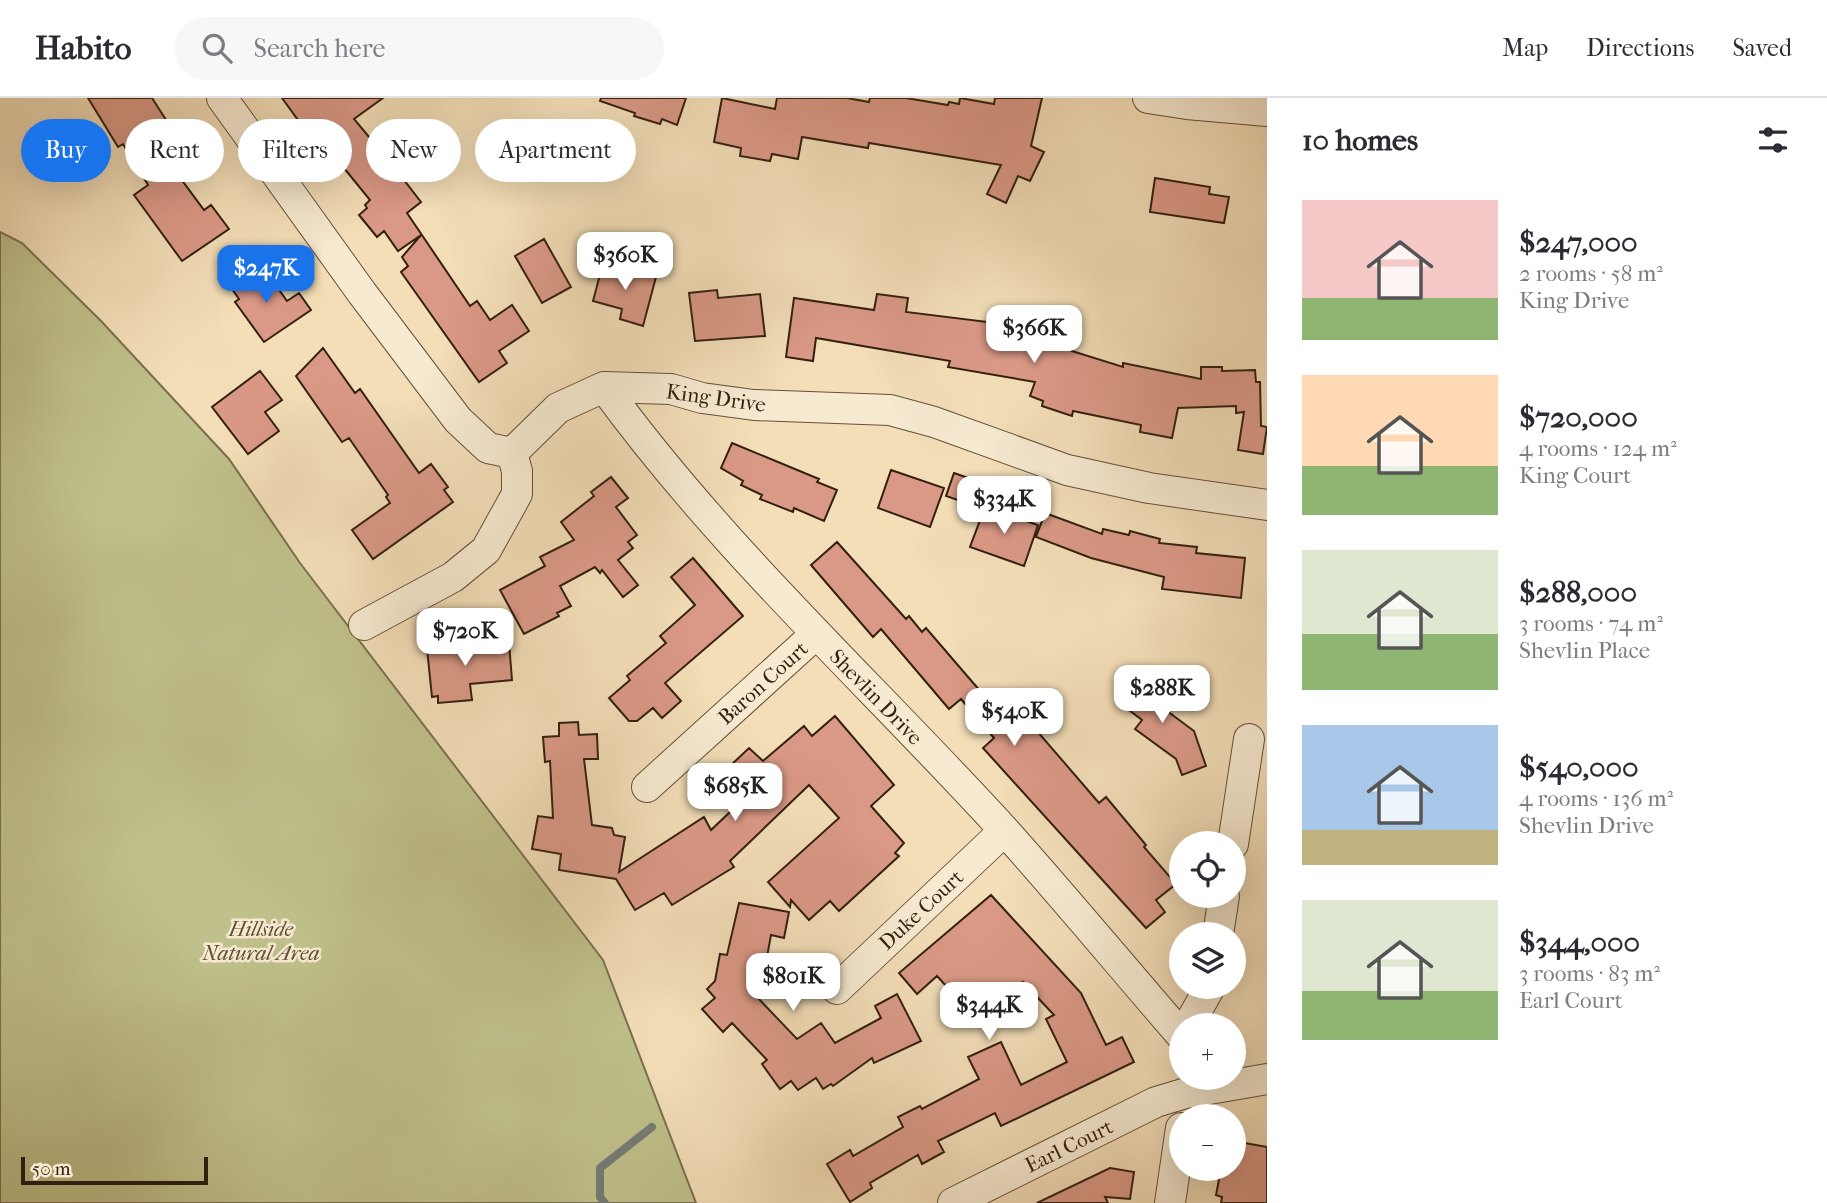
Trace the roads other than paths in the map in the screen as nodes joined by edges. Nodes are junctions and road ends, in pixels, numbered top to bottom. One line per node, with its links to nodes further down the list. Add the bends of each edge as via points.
1 (222, 98): 5 (street, via 458,420 488,447)
2 (1148, 98): 3 (street)
3 (1267, 111)
4 (604, 387): 5 (street, King Drive, via 558,408); 6 (street, King Drive, via 671,389 754,405 890,410 1067,470 1149,488); 8 (street, Shevlin Drive, via 641,438)
5 (512, 453): 7 (street, via 517,494 486,550 453,577)
6 (1267, 505)
7 (364, 625)
8 (816, 634): 10 (street, Baron Court); 11 (street, Shevlin Drive)
9 (1249, 740): 12 (street)
10 (647, 787)
11 (1004, 831): 13 (street, Duke Court); 14 (street, Shevlin Drive)
12 (1235, 831)
13 (837, 989)
14 (1169, 1021)
15 (1267, 1079): 16 (street, Earl Court)
16 (1185, 1096): 18 (street, Earl Court, via 1156,1102)
17 (1173, 1181): 19 (street)
18 (953, 1203)
19 (1170, 1203)

